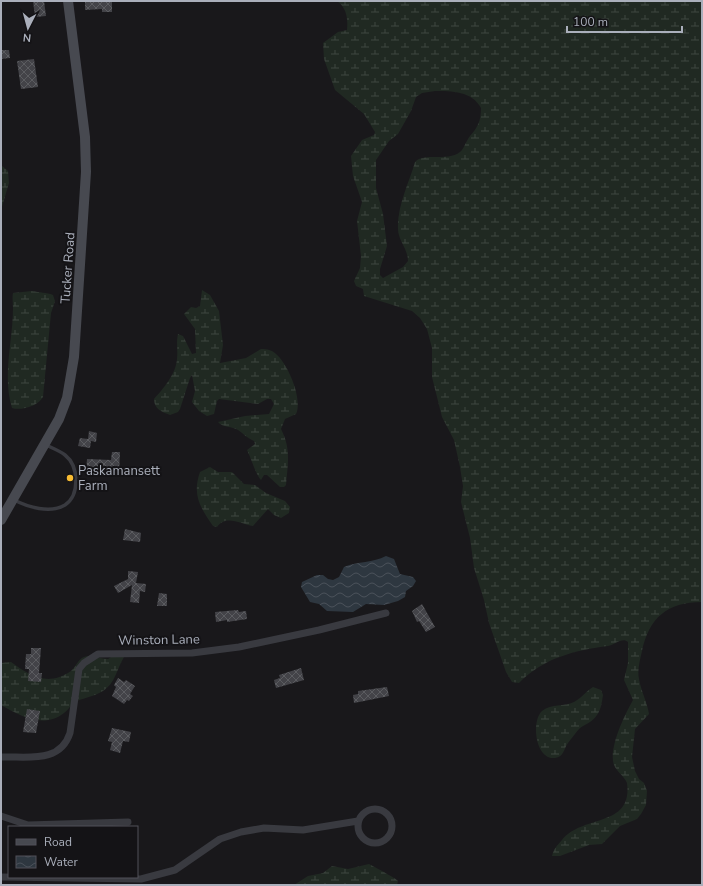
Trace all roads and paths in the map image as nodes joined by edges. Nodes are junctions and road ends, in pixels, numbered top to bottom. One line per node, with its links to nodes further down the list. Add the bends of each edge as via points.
1 (68, 1): 2 (main road, Tucker Road, via 86,149 86,199 72,373 64,408)
2 (45, 445): 3 (main road, Tucker Road); 3 (lane, via 66,455 72,463 75,489 70,499 65,504 47,509 27,506)
3 (13, 499): 4 (main road, Tucker Road)
4 (4, 509): 5 (main road, Tucker Road)
5 (1, 520)
6 (386, 613): 7 (street, Winston Lane, via 239,647 192,653 98,654 79,669 70,733 63,748 47,756)
7 (1, 757)
8 (1, 816): 10 (street, via 28,825)
9 (358, 821): 9 (street, via 359,833 366,841 384,841 391,832 391,821 385,812 380,810 369,810 360,816); 12 (street, via 303,830 264,828 241,832 220,839 180,868 159,876)
10 (128, 822)
11 (21, 878): 12 (street)
12 (103, 882)

